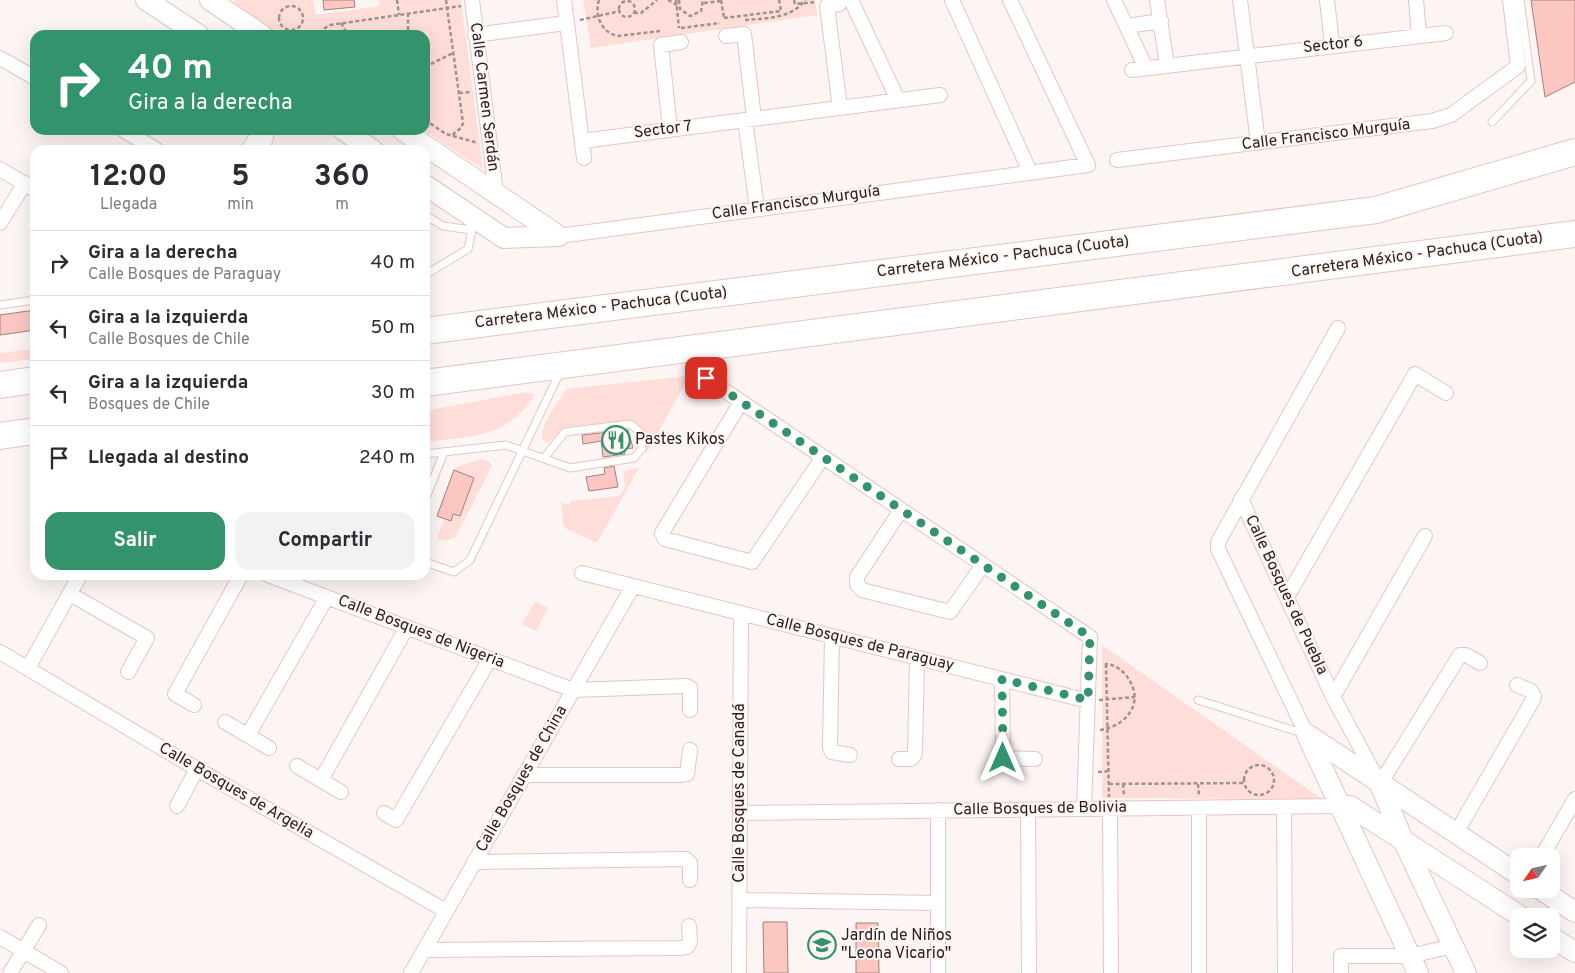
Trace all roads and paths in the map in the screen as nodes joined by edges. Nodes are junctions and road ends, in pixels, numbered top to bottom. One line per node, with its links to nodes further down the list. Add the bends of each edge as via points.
1 (146, 0): 42 (street)
2 (210, 0): 43 (street)
3 (397, 0): 33 (path)
4 (446, 0): 29 (path)
5 (564, 0): 38 (street)
6 (599, 0): 34 (path)
7 (625, 0): 30 (path); 32 (path, via 633,3)
8 (657, 0): 32 (path, via 641,13)
9 (668, 0): 28 (path)
10 (678, 0): 28 (path)
11 (721, 0): 25 (path); 35 (path)
12 (779, 0): 35 (path, via 781,11)
13 (794, 0): 27 (path, via 795,4)
14 (805, 0): 27 (path)
15 (952, 0): 84 (street)
16 (1010, 0): 84 (street, Calle Francisco Murguía, via 1088,165)
17 (1114, 0): 39 (street)
18 (1158, 0): 36 (street)
19 (1240, 0): 55 (street)
20 (1327, 0): 53 (street)
21 (1416, 0): 52 (street)
22 (1510, 0): 74 (street, Calle Francisco Murguía, via 1518,66 1451,115 1432,121)
23 (1520, 0): 66 (lane, via 1531,81)
24 (472, 2): 29 (path); 50 (street, Calle Carmen Serdán)
25 (704, 2): 28 (path, via 701,11 690,16 683,13)
26 (839, 3): 27 (path); 63 (street); 64 (street)
27 (802, 4): 41 (path, via 785,15)
28 (678, 5): 51 (path)
29 (447, 8): 31 (path); 54 (path)
30 (620, 11): 32 (path, via 625,16); 34 (path)
31 (408, 13): 33 (path); 47 (path)
32 (634, 13)
33 (399, 15): 37 (path)
34 (598, 16): 38 (path); 48 (path, via 601,24 618,36)
35 (724, 18): 41 (path)
36 (1161, 21): 39 (street); 58 (street)
37 (341, 23): 45 (path); 46 (path)
38 (566, 23): 50 (street); 73 (street)
39 (1127, 26): 59 (street)
40 (671, 29): 51 (path)
41 (725, 29): 51 (path); 65 (street, via 744,34)
42 (191, 30)
43 (255, 30)
44 (290, 30): 44 (path, via 300,26 303,20 302,12 292,6 284,8 279,15 281,23)
45 (323, 30)
46 (345, 30)
47 (408, 30)
48 (662, 30)
49 (1446, 33): 52 (street, Sector 6)
50 (475, 35): 78 (street, Calle Carmen Serdán)
51 (680, 35): 68 (street, via 661,45)
52 (1419, 36): 53 (street, Sector 6)
53 (1332, 46): 55 (street, Sector 6)
54 (453, 53): 57 (path); 72 (path, via 463,123)
55 (1248, 55): 58 (street, Sector 6); 74 (street)
56 (0, 58): 61 (street)
57 (430, 64)
58 (1167, 64): 59 (street, Sector 6)
59 (1146, 68): 60 (street, Sector 6)
60 (1132, 70)
61 (30, 75)
62 (940, 95): 63 (street, Sector 7)
63 (898, 100): 64 (street, Sector 7)
64 (840, 108): 65 (street, Sector 7)
65 (749, 119): 68 (street, Sector 7); 88 (street)
66 (1492, 122)
67 (430, 123): 72 (path)
68 (670, 129): 73 (street, Sector 7)
69 (132, 135): 75 (street)
70 (350, 135): 76 (street)
71 (409, 135): 77 (street)
72 (451, 136): 78 (path)
73 (582, 141): 81 (street)
74 (1258, 144): 82 (street, Calle Francisco Murguía)
75 (148, 145)
76 (365, 145)
77 (424, 145)
78 (490, 146): 87 (street, Calle Carmen Serdán)
79 (430, 149): 87 (street)
80 (1575, 152): 98 (highway, Carretera México - Pachuca (Cuota), via 1376,210)
81 (584, 158)
82 (1117, 160)
83 (0, 168): 85 (street)
84 (1030, 172): 88 (street, Calle Francisco Murguía)
85 (30, 186): 90 (street)
86 (430, 189): 91 (street)
87 (496, 193): 93 (street)
88 (757, 208): 93 (street, Calle Francisco Murguía)
89 (430, 218): 91 (lane, via 443,226)
90 (0, 223)
91 (475, 225): 93 (street, Calle Francisco Murguía, via 504,238); 94 (lane, via 468,248)
92 (1575, 234): 99 (highway, Carretera México - Pachuca (Cuota))
93 (559, 236)
94 (430, 272)
95 (30, 301): 96 (lane)
96 (0, 305)
97 (1338, 328): 114 (street)
98 (430, 330)
99 (563, 366): 102 (highway, Carretera México - Pachuca (Cuota)); 108 (lane)
100 (706, 378): 105 (street)
101 (30, 381): 103 (highway)
102 (430, 382)
103 (0, 385)
104 (1446, 393): 126 (street, via 1415,374)
105 (741, 402): 111 (street); 111 (street, via 662,533 665,539 752,562)
106 (30, 432): 107 (highway)
107 (0, 436)
108 (523, 450): 109 (lane, via 506,445); 112 (lane); 117 (lane, via 470,560 454,572)
109 (444, 452): 110 (lane); 113 (lane)
110 (430, 453)
111 (823, 457): 115 (street)
112 (544, 458): 112 (lane, via 570,468 634,458 642,448 640,432 630,424 565,432)
113 (430, 487)
114 (1241, 500): 126 (street, Calle Bosques de Puebla); 151 (street, Calle Bosques de Puebla, via 1218,542 1218,549)
115 (901, 510): 118 (street); 118 (street, via 857,577 857,584 862,590 950,612)
116 (1425, 536): 141 (street)
117 (430, 564)
118 (983, 564): 133 (street, via 1090,637)
119 (582, 573): 123 (street, Calle Bosques de Paraguay)
120 (77, 580): 124 (street)
121 (238, 580): 146 (street, via 174,694)
122 (281, 580): 125 (street, Calle Bosques de Nigeria)
123 (633, 586): 127 (street, Calle Bosques de Paraguay); 140 (street, Calle Bosques de China)
124 (70, 594): 136 (street); 137 (street, via 147,638)
125 (327, 597): 128 (street, Calle Bosques de Nigeria); 152 (street)
126 (1287, 597): 141 (street, Calle Bosques de Puebla)
127 (741, 613): 129 (street, Calle Bosques de Paraguay); 175 (street, Calle Bosques de Canadá)
128 (407, 627): 131 (street, Calle Bosques de Nigeria); 161 (street)
129 (832, 636): 132 (street, Calle Bosques de Paraguay); 155 (street, via 830,748 836,754)
130 (0, 652): 136 (street, Calle Bosques de Argelia)
131 (490, 658): 140 (street, Calle Bosques de Nigeria); 176 (street, via 396,820)
132 (917, 658): 138 (street, Calle Bosques de Paraguay); 156 (street, via 915,754 911,758)
133 (1089, 663): 135 (path); 144 (street)
134 (1480, 663): 164 (street, via 1460,655)
135 (1106, 664): 142 (path, via 1112,664 1126,676 1136,692); 143 (path)
136 (28, 668): 159 (street, Calle Bosques de Argelia)
137 (128, 672)
138 (1002, 679): 144 (street, Calle Bosques de Paraguay); 157 (street, via 1003,758)
139 (1517, 686): 177 (street, via 1531,692 1534,700)
140 (573, 690): 147 (street, via 686,686 690,688); 160 (street, Calle Bosques de China)
141 (1333, 696): 164 (street, Calle Bosques de Puebla)
142 (1135, 697): 143 (path); 149 (path, via 1128,715)
143 (1107, 699): 144 (path); 149 (path)
144 (1088, 700): 150 (street)
145 (1198, 700): 151 (lane)
146 (194, 705)
147 (690, 710)
148 (225, 722): 152 (street)
149 (1108, 729): 150 (path); 163 (path)
150 (1086, 733): 171 (street)
151 (1307, 735): 164 (street); 168 (street, Calle Bosques de Puebla)
152 (248, 736): 153 (street)
153 (269, 748)
154 (690, 750): 160 (street, via 689,769 682,775)
155 (850, 755)
156 (899, 758)
157 (1034, 758)
158 (297, 766): 161 (street)
159 (197, 769): 167 (street); 189 (street, Calle Bosques de Argelia)
160 (524, 774): 180 (street, Calle Bosques de China)
161 (321, 780): 165 (street)
162 (1244, 783): 162 (path, via 1250,791 1263,794 1273,785 1273,775 1267,767 1257,764 1248,769); 163 (path)
163 (1109, 784): 172 (path)
164 (1380, 784): 177 (street); 178 (street, Calle Bosques de Puebla)
165 (341, 792)
166 (1575, 798): 179 (street)
167 (177, 806)
168 (1341, 806): 169 (street, Calle Bosques de Bolivia); 178 (street, via 1350,806); 199 (street, Calle Bosques de Puebla)
169 (1284, 807): 170 (street, Calle Bosques de Bolivia); 208 (street)
170 (1199, 808): 172 (street, Calle Bosques de Bolivia); 207 (street)
171 (1084, 809): 172 (street, Calle Bosques de Bolivia); 174 (street, Calle Bosques de Bolivia)
172 (1110, 809): 206 (street)
173 (938, 810): 174 (street, Calle Bosques de Bolivia); 175 (street, Calle Bosques de Bolivia); 187 (street)
174 (1028, 810): 205 (street)
175 (740, 813): 186 (street, Calle Bosques de Canadá)
176 (384, 814)
177 (1456, 833): 182 (street)
178 (1402, 838): 181 (street); 184 (street, Calle Bosques de Puebla)
179 (1547, 848)
180 (474, 862): 183 (street, via 686,858 690,863); 189 (street, Calle Bosques de China)
181 (1440, 863): 184 (street, via 1425,872); 188 (street)
182 (1510, 869)
183 (690, 880)
184 (1423, 881): 195 (street, Calle Bosques de Puebla)
185 (1554, 898): 190 (street)
186 (740, 900): 187 (street); 203 (street, Calle Bosques de Canadá)
187 (938, 903): 204 (street)
188 (1510, 909)
189 (446, 911): 196 (street, Calle Bosques de China)
190 (1575, 912)
191 (39, 925): 197 (street)
192 (689, 926): 196 (street, via 690,942 682,948)
193 (0, 938): 197 (street)
194 (1560, 943): 198 (street)
195 (1453, 946): 199 (street); 210 (street, Calle Bosques de Puebla)
196 (424, 950): 202 (street, Calle Bosques de China)
197 (23, 951): 200 (street); 201 (street)
198 (1575, 952)
199 (1414, 965): 209 (street, via 1341,956)
200 (10, 973)
201 (61, 973)
202 (410, 973)
203 (739, 973)
204 (938, 973)
205 (1029, 973)
206 (1111, 973)
207 (1199, 973)
208 (1285, 973)
209 (1342, 973)
210 (1466, 973)

